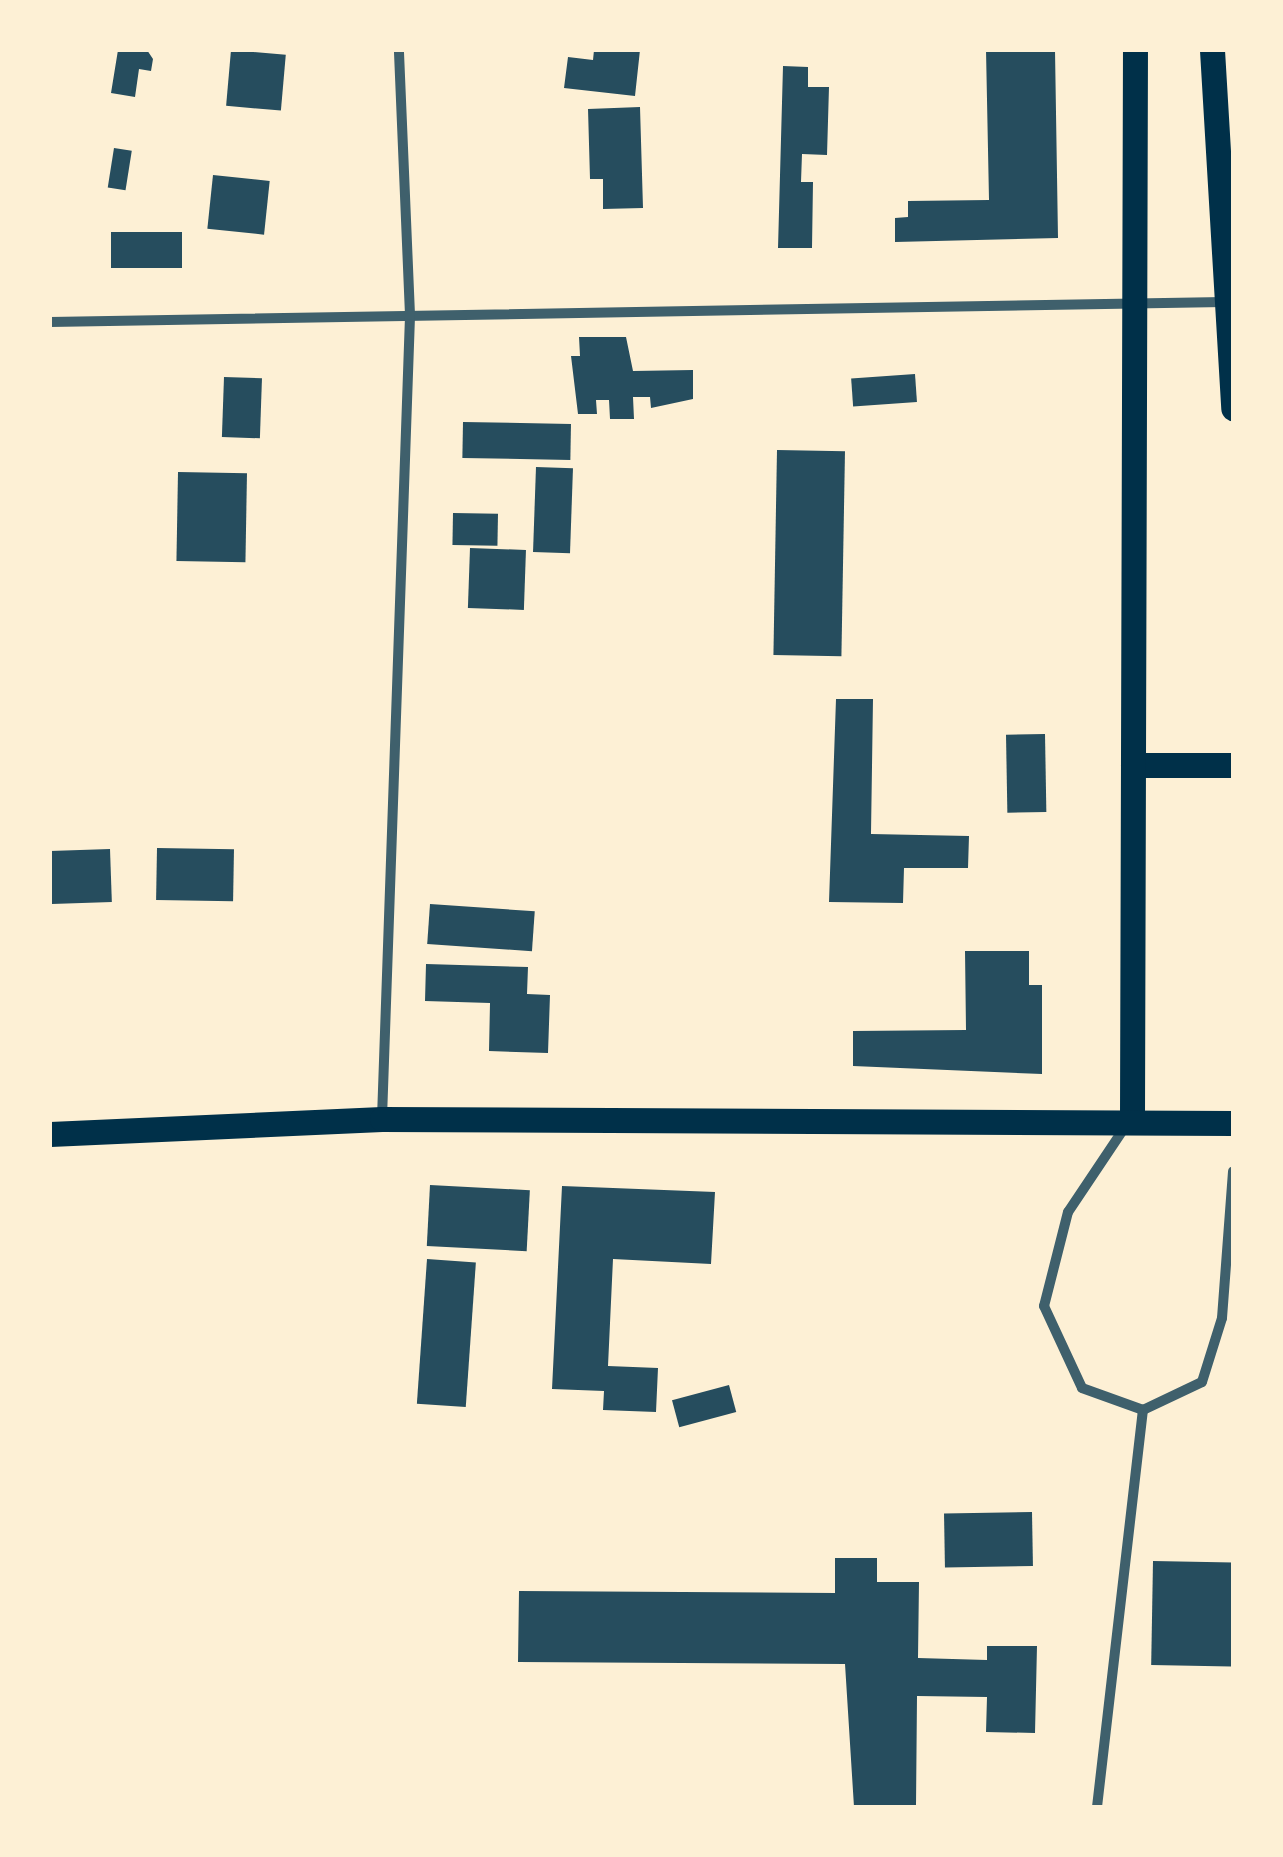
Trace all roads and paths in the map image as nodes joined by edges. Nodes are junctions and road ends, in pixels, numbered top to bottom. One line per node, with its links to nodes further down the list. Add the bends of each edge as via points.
1 (399, 50): 6 (street)
2 (1135, 50): 4 (main road)
3 (1212, 50): 5 (main road)
4 (1129, 302): 5 (street); 6 (street); 9 (main road)
5 (1232, 302): 8 (main road)
6 (410, 315): 7 (street); 12 (street)
7 (50, 322)
8 (1233, 408)
9 (1134, 765): 10 (main road); 11 (main road)
10 (1233, 765)
11 (1132, 1116): 12 (main road); 13 (main road); 16 (street, via 1068,1212 1044,1306 1082,1388)
12 (382, 1120): 14 (main road)
13 (1233, 1122)
14 (50, 1134)
15 (1233, 1171): 16 (street, via 1222,1318 1202,1382)
16 (1144, 1410): 17 (street)
17 (1097, 1807)

